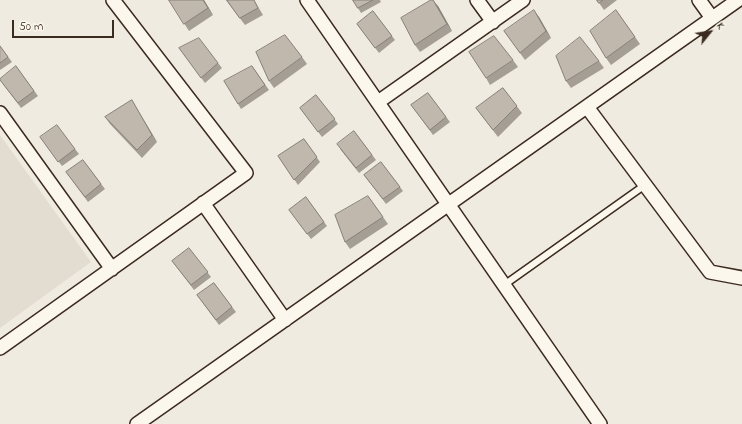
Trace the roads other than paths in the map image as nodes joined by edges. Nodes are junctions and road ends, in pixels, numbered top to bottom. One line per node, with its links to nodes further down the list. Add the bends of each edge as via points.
1 (113, 0): 13 (street, via 246,173)
2 (308, 0): 9 (street)
3 (477, 0): 8 (street)
4 (523, 0): 8 (street)
5 (699, 0): 7 (street)
6 (738, 0): 7 (street)
7 (712, 18): 10 (street)
8 (493, 22): 9 (street)
9 (378, 102): 14 (street)
10 (587, 107): 12 (street); 14 (street)
11 (0, 113): 15 (street)
12 (645, 185): 16 (street, via 710,272); 17 (lane)
13 (203, 203): 15 (street); 18 (street)
14 (449, 205): 17 (street); 18 (street)
15 (112, 269): 19 (street)
16 (742, 278)
17 (504, 285): 21 (street)
18 (285, 320): 20 (street)
19 (0, 348)
20 (137, 424)
21 (600, 424)

